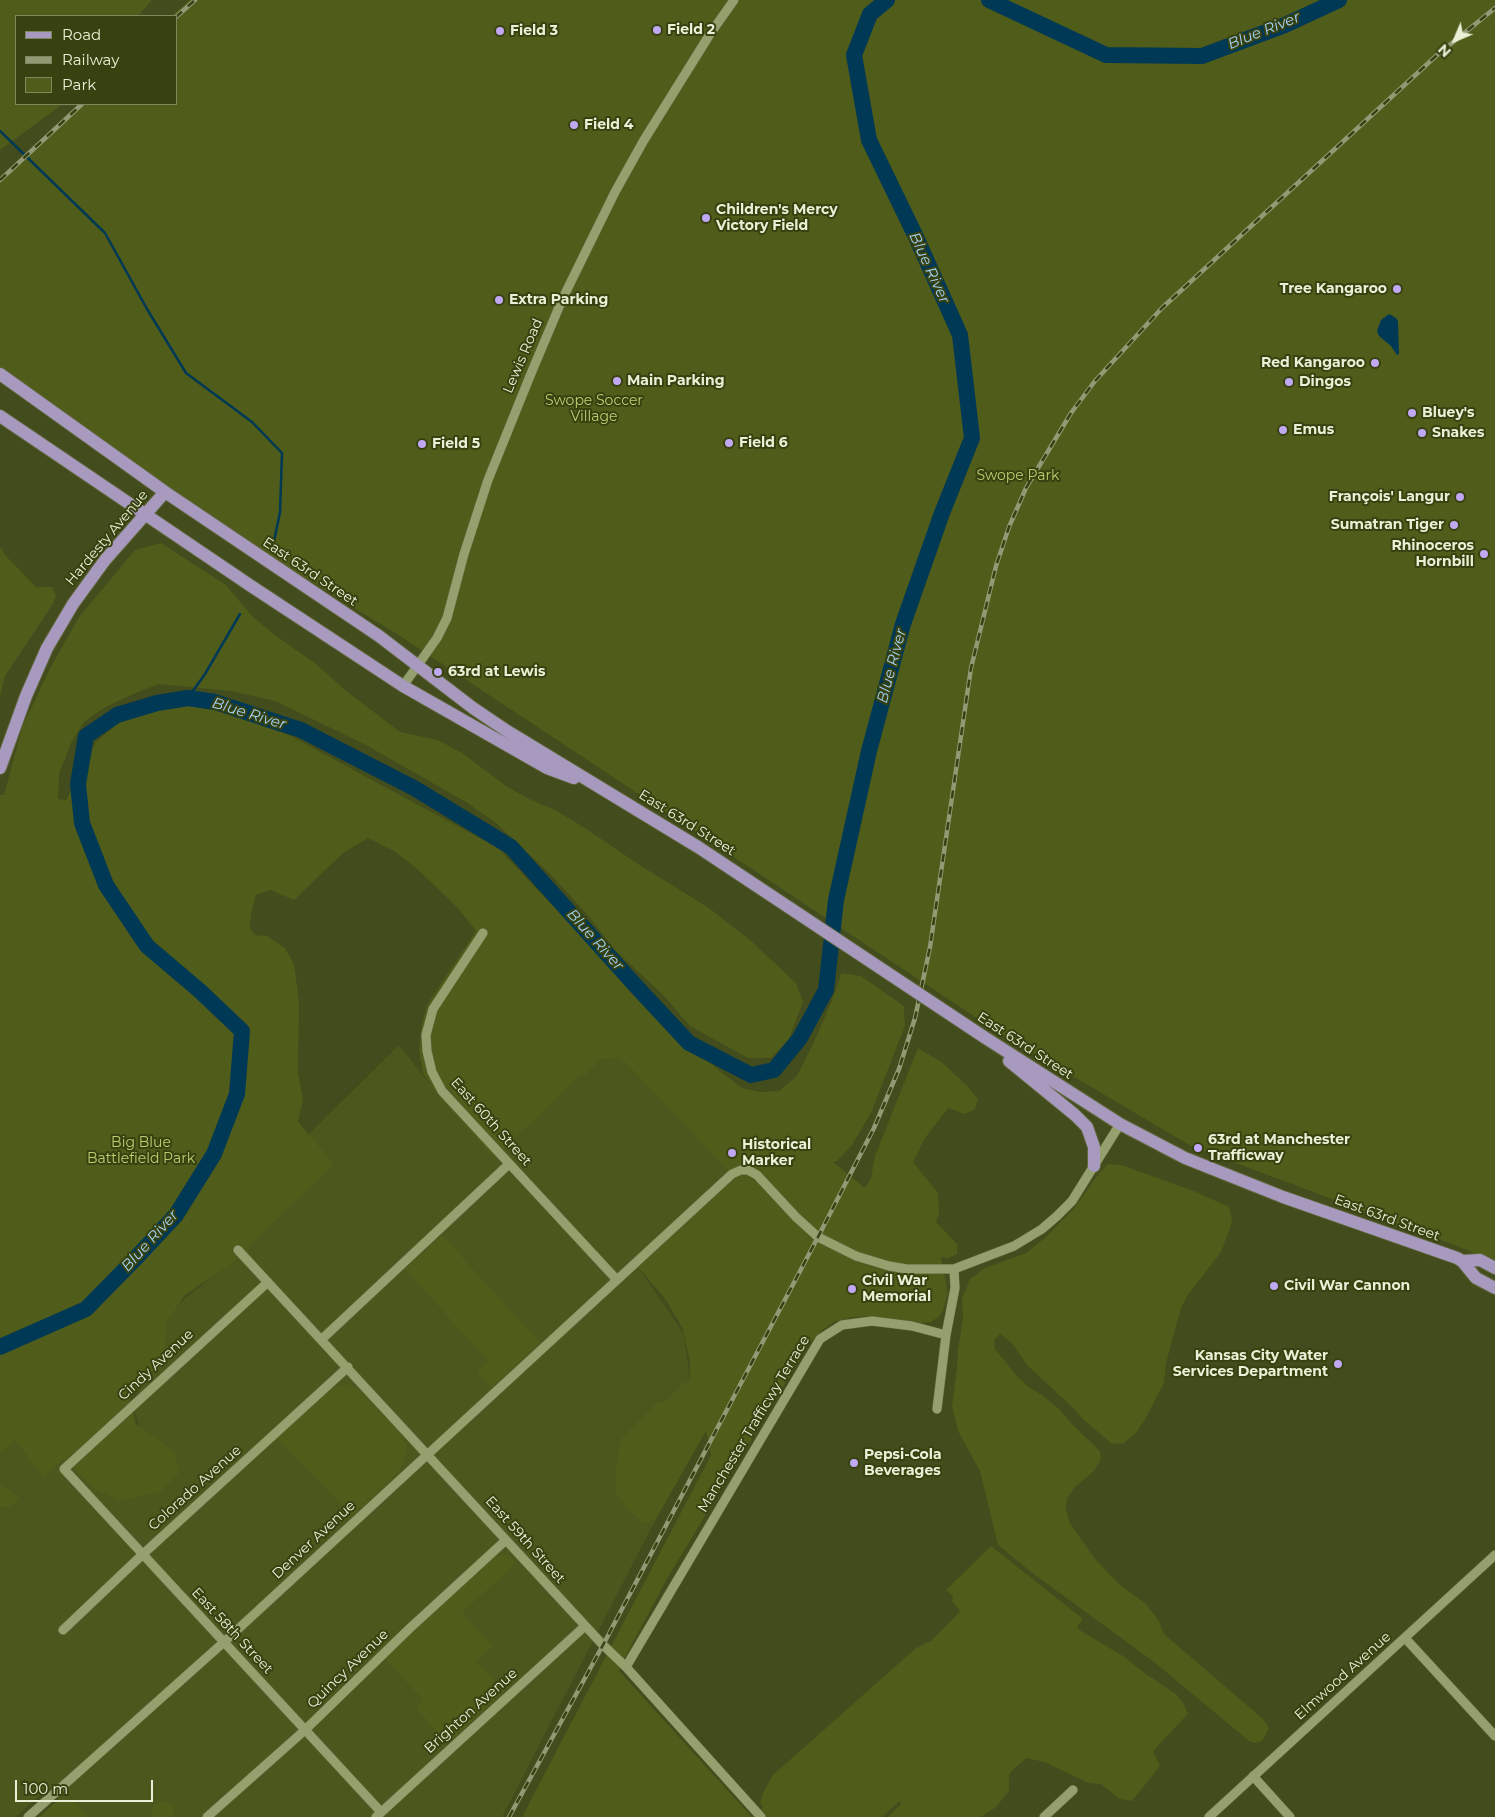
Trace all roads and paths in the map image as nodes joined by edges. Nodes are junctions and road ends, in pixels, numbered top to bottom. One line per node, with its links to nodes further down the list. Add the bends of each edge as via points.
1 (734, 0): 6 (street, Lewis Road, via 644,140 562,300 488,480 447,618)
2 (0, 374): 4 (main road, East 63rd Street)
3 (0, 416): 5 (main road, East 63rd Street)
4 (165, 492): 5 (main road, Hardesty Avenue); 6 (main road, East 63rd Street)
5 (145, 515): 7 (main road, East 63rd Street); 8 (main road, Hardesty Avenue, via 105,560 73,604 26,696)
6 (418, 665): 7 (street, Lewis Road); 9 (main road, East 63rd Street, via 507,731)
7 (403, 686): 9 (main road, East 63rd Street, via 547,768)
8 (0, 768)
9 (606, 791): 11 (main road, East 63rd Street, bridge, via 698,847)
10 (483, 933): 13 (street, East 60th Street, via 433,1009 426,1035 427,1051 432,1072 442,1091)
11 (984, 1037): 12 (main road, East 63rd Street); 14 (main road, via 1087,1127 1094,1147)
12 (1120, 1124): 14 (street); 16 (main road, East 63rd Street, via 1185,1158)
13 (509, 1164): 19 (street, East 60th Street); 23 (street)
14 (1094, 1166): 18 (street, via 1072,1201 1042,1229 1014,1246)
15 (238, 1250): 20 (street, East 59th Street)
16 (1462, 1261): 17 (main road, East 63rd Street, via 1480,1260); 21 (main road, East 63rd Street, via 1476,1278)
17 (1495, 1268)
18 (954, 1269): 19 (street, Denver Avenue, via 907,1269 871,1261 841,1249 818,1237 757,1175 741,1170 732,1174); 22 (street, via 956,1288)
19 (616, 1280): 26 (street, Denver Avenue)
20 (268, 1282): 23 (street, East 59th Street); 27 (street, Cindy Avenue)
21 (1495, 1288)
22 (946, 1335): 25 (street); 35 (street, Manchester Trafficwy Terrace, via 912,1326 872,1321 842,1325 820,1339)
23 (322, 1339): 24 (street, East 59th Street)
24 (348, 1367): 26 (street, East 59th Street); 29 (street, Colorado Avenue)
25 (937, 1409)
26 (428, 1454): 28 (street, East 59th Street); 34 (street, Denver Avenue)
27 (64, 1469): 29 (street, East 58th Street)
28 (506, 1540): 31 (street, East 59th Street); 36 (street, Quincy Avenue)
29 (142, 1554): 32 (street, Colorado Avenue); 34 (street, East 58th Street)
30 (1495, 1556): 33 (street, Elmwood Avenue)
31 (585, 1626): 35 (street, East 59th Street); 40 (street, Brighton Avenue)
32 (63, 1630)
33 (1405, 1638): 37 (street); 38 (street, Elmwood Avenue)
34 (224, 1642): 36 (street, East 58th Street); 41 (street, Denver Avenue)
35 (626, 1667): 43 (street, East 59th Street)
36 (305, 1730): 40 (street, East 58th Street); 42 (street, Quincy Avenue)
37 (1495, 1736)
38 (1253, 1776): 45 (street, Elmwood Avenue); 46 (street)
39 (1073, 1790): 44 (street)
40 (378, 1815)
41 (28, 1817)
42 (207, 1817)
43 (761, 1817)
44 (1044, 1817)
45 (1209, 1817)
46 (1290, 1817)

